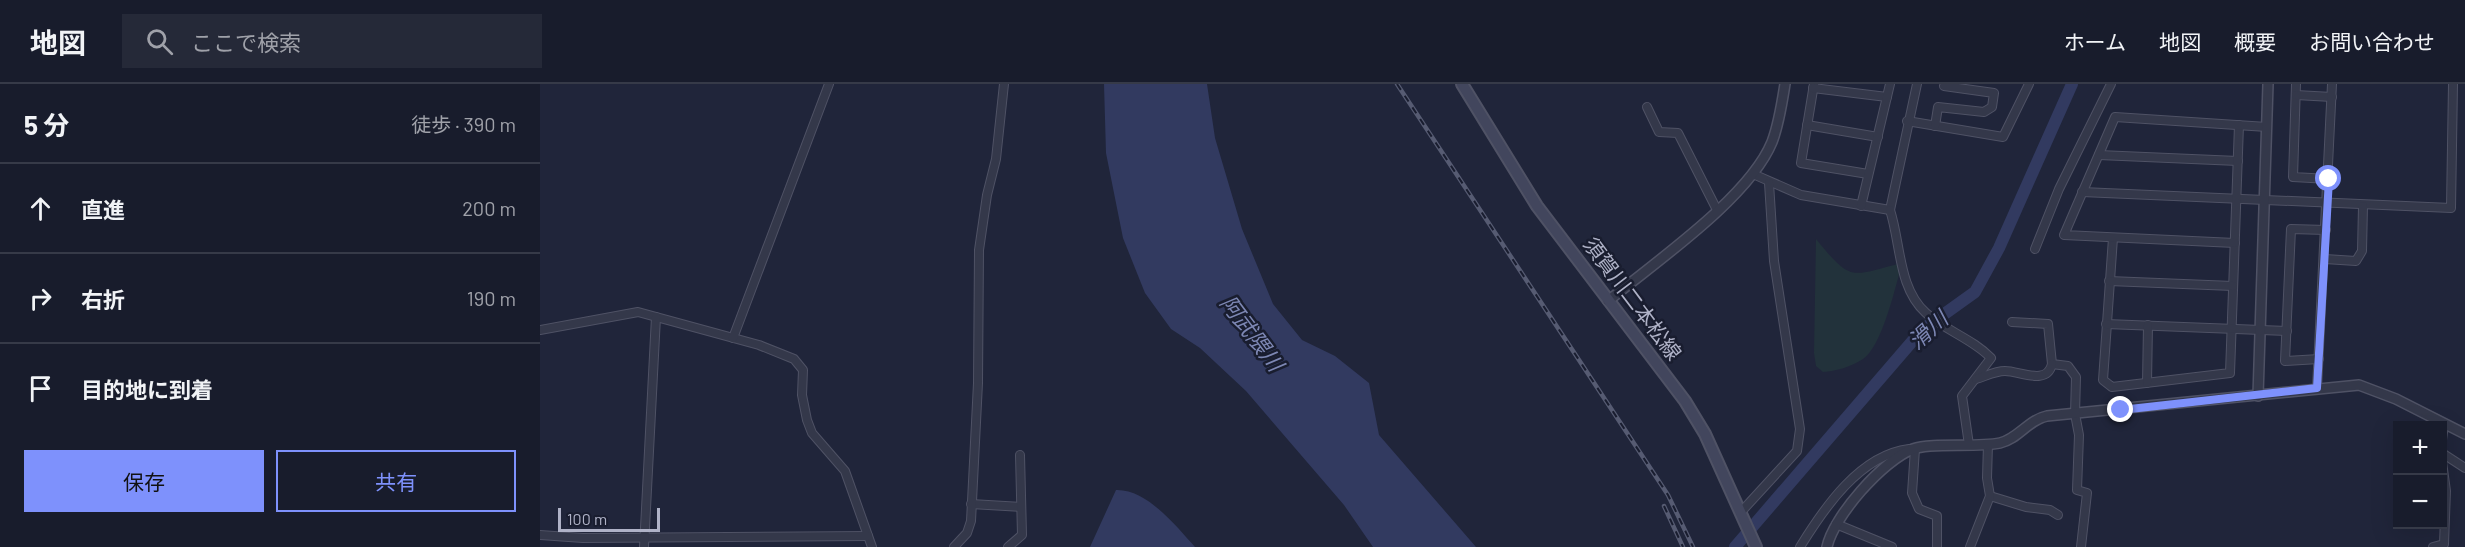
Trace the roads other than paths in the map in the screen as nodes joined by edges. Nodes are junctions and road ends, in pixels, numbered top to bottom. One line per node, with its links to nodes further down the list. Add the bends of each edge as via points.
1 (829, 84): 55 (street)
2 (1004, 84): 74 (street, via 996,159 979,250 978,393)
3 (1462, 84): 46 (main road, 須賀川二本松線, via 1537,206)
4 (1785, 84): 27 (street, via 1772,142)
5 (1890, 84): 16 (street)
6 (1917, 84): 19 (street)
7 (1944, 84): 22 (street, via 1994,93 1992,107 1984,112 1938,107)
8 (2029, 84): 22 (street, via 2003,137)
9 (2111, 84): 42 (street, via 2059,189)
10 (2268, 84): 23 (street)
11 (2296, 84): 15 (street)
12 (2332, 84): 17 (street)
13 (2453, 84): 36 (street, via 2451,208)
14 (1813, 86): 16 (street); 20 (street)
15 (2296, 95): 17 (street); 29 (street, via 2293,177)
16 (1887, 97): 24 (street)
17 (2332, 97): 29 (street)
18 (1647, 107): 37 (street, via 1659,132 1678,133)
19 (1907, 121): 22 (street); 38 (street)
20 (1807, 125): 24 (street); 28 (street, via 1801,164)
21 (2239, 125): 23 (street); 25 (street, via 2115,117); 26 (street)
22 (1935, 126)
23 (2267, 127): 33 (street)
24 (1878, 137): 28 (street)
25 (2099, 155): 26 (street); 31 (street)
26 (2238, 161): 32 (street)
27 (1753, 174): 30 (street); 37 (street)
28 (1868, 174): 35 (street)
29 (2329, 179): 34 (street)
30 (1769, 183): 35 (street, via 1801,195); 76 (street, via 1774,261 1800,429 1799,444)
31 (2082, 192): 32 (street); 40 (street, via 2064,235)
32 (2237, 200): 33 (street); 41 (street)
33 (2265, 201): 34 (street); 53 (street)
34 (2328, 205): 36 (street); 39 (street)
35 (1860, 206): 38 (street)
36 (2364, 206): 43 (street, via 2362,251 2356,261)
37 (1717, 210): 46 (street)
38 (1890, 210): 58 (street, via 1908,288 1916,302 1931,317 1991,358)
39 (2326, 230): 43 (street); 54 (street, via 2291,229)
40 (2113, 238): 41 (street); 44 (street)
41 (2235, 243): 45 (street)
42 (2035, 249)
43 (2325, 259): 56 (street)
44 (2109, 281): 45 (street); 49 (street)
45 (2233, 286): 51 (street)
46 (1608, 301): 76 (main road, 須賀川二本松線, via 1685,401)
47 (656, 317): 52 (street, via 633,312); 55 (street); 80 (street)
48 (2012, 322): 57 (street, via 2048,324)
49 (2106, 324): 50 (street); 59 (street, via 2103,380 2112,387)
50 (2148, 326): 51 (street); 59 (street)
51 (2231, 329): 53 (street); 59 (street, via 2230,373)
52 (540, 330)
53 (2259, 330): 54 (street); 61 (street)
54 (2287, 331): 56 (street, via 2285,361)
55 (733, 338): 81 (street, via 788,356 801,366 812,433 845,471)
56 (2319, 360): 60 (street)
57 (2052, 364): 58 (street, via 2046,375 2007,370); 62 (street, via 2068,366 2076,378)
58 (1974, 380): 67 (street, via 1962,396)
59 (2147, 383)
60 (2317, 388): 61 (street); 63 (street, via 2349,384 2371,387)
61 (2258, 396): 62 (street)
62 (2075, 414): 66 (street, via 2036,418 2006,441); 92 (street, via 2079,435 2077,490 2087,493)
63 (2438, 421)
64 (2447, 425): 65 (street)
65 (2465, 434)
66 (1988, 444): 67 (street); 73 (street)
67 (1969, 446): 68 (street)
68 (1914, 449): 78 (street, via 1886,467 1864,488); 87 (street, via 1895,451 1863,469 1815,523); 90 (street, via 1912,493 1920,509 1938,516)
69 (1020, 455): 75 (street)
70 (2447, 456): 71 (street)
71 (2465, 468)
72 (2444, 475): 93 (street, via 2444,544)
73 (1990, 496): 77 (street); 91 (street)
74 (971, 504): 75 (street); 84 (street, via 969,529)
75 (1021, 507): 85 (street, via 1021,537)
76 (1742, 514): 86 (main road, 須賀川二本松線)
77 (2058, 515)
78 (1836, 524): 88 (street); 89 (street)
79 (540, 535): 80 (street)
80 (645, 536): 81 (street); 82 (street)
81 (868, 536): 83 (street)
82 (644, 547)
83 (872, 547)
84 (954, 547)
85 (1008, 547)
86 (1756, 547)
87 (1800, 547)
88 (1827, 547)
89 (1892, 547)
90 (1937, 547)
91 (1970, 547)
92 (2081, 547)
93 (2433, 547)

